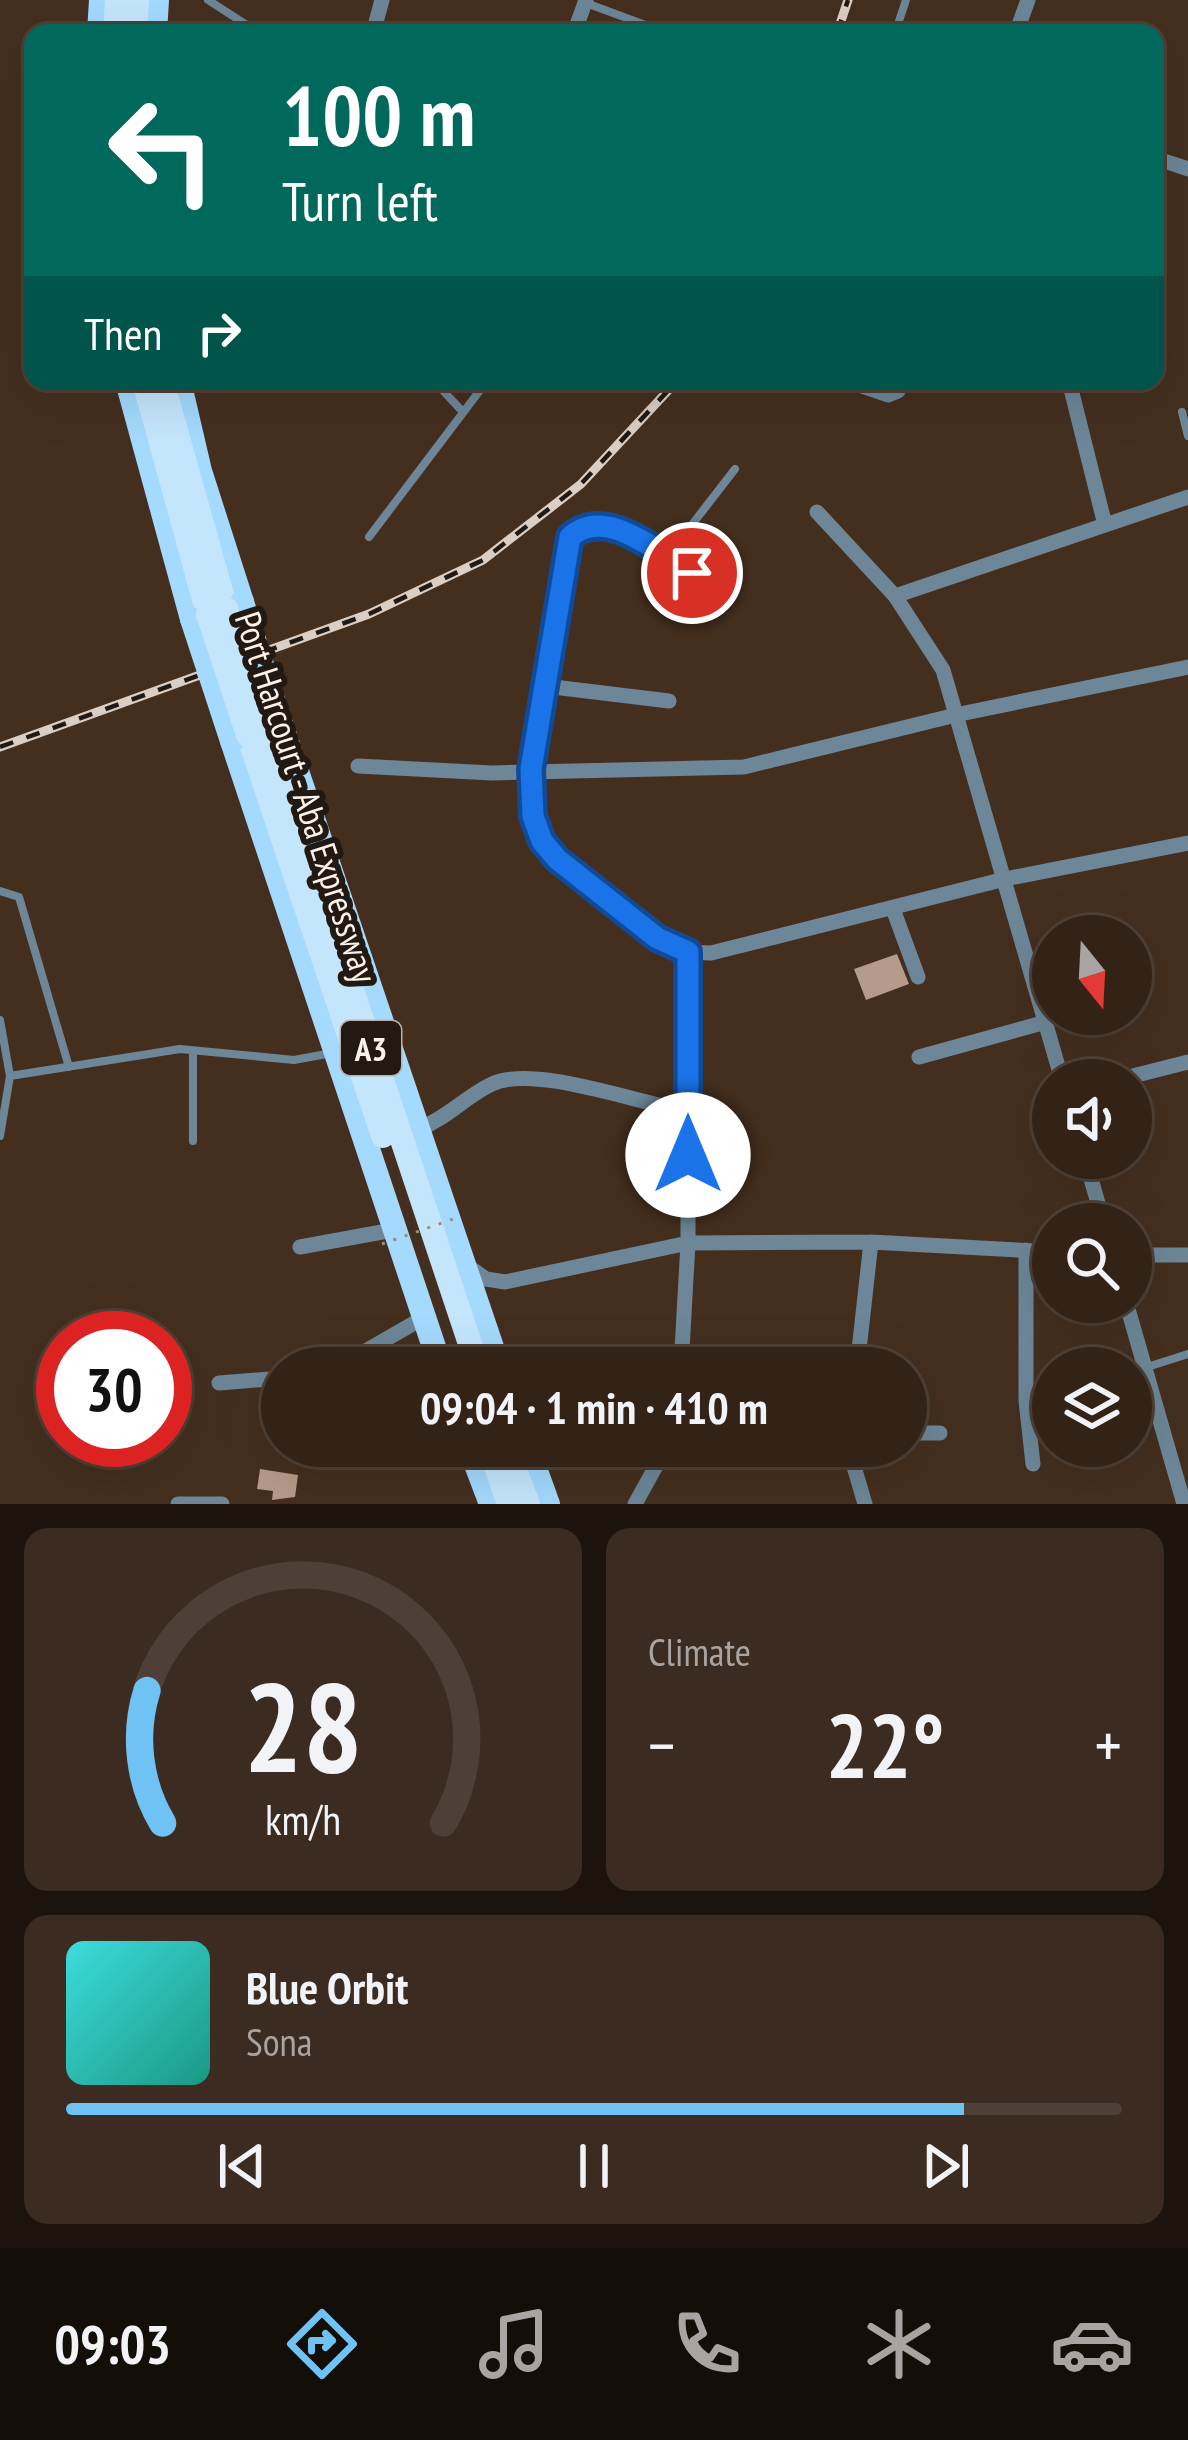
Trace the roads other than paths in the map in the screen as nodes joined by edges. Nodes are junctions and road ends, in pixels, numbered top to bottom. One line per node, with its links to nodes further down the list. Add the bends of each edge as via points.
1 (208, 0): 3 (lane)
2 (585, 1): 6 (lane)
3 (240, 18): 4 (lane); 5 (lane)
4 (243, 24)
5 (248, 24)
6 (644, 24)
7 (131, 390): 25 (main road)
8 (147, 390): 25 (highway, Port Harcourt - Aba Expressway / A3)
9 (164, 390): 25 (highway, Port Harcourt - Aba Expressway / A3)
10 (181, 390): 25 (main road)
11 (442, 390): 14 (lane)
12 (481, 390): 14 (lane)
13 (1071, 390): 20 (street)
14 (463, 412): 21 (lane)
15 (1182, 412): 16 (lane)
16 (1188, 436)
17 (735, 469): 22 (lane)
18 (1188, 497): 20 (street)
19 (817, 512): 24 (street)
20 (1106, 525): 24 (street)
21 (369, 537)
22 (666, 558): 23 (street); 27 (street, via 612,525 570,537)
23 (692, 573)
24 (895, 596): 29 (street, via 943,670)
25 (217, 611): 30 (highway, Port Harcourt - Aba Expressway / A3, bridge); 30 (main road, bridge)
26 (1188, 667): 29 (street)
27 (545, 686): 28 (street); 32 (street)
28 (668, 701)
29 (960, 714): 32 (street, via 744,767); 34 (street)
30 (256, 732): 43 (main road); 50 (main road); 67 (highway, Port Harcourt - Aba Expressway / A3); 68 (highway, Port Harcourt - Aba Expressway / A3)
31 (358, 766): 32 (street)
32 (531, 769): 37 (street, via 542,841 657,938)
33 (1188, 843): 34 (street)
34 (1004, 879): 36 (street); 38 (street)
35 (0, 891): 46 (lane, via 19,897)
36 (892, 909): 37 (street); 39 (street)
37 (688, 952): 49 (street)
38 (1032, 974)
39 (918, 977)
40 (0, 1020): 48 (lane)
41 (1032, 1026): 44 (street)
42 (193, 1051): 43 (lane, via 294,1060); 46 (lane); 52 (lane)
43 (334, 1053): 53 (main road)
44 (919, 1057)
45 (1188, 1062): 47 (street)
46 (69, 1067): 48 (lane)
47 (1152, 1071)
48 (10, 1076): 51 (lane)
49 (688, 1111): 50 (street, via 503,1080); 55 (street)
50 (419, 1129): 61 (main road)
51 (0, 1136)
52 (194, 1141)
53 (387, 1237): 56 (street); 63 (main road)
54 (872, 1242): 55 (street); 57 (street); 71 (street)
55 (688, 1243): 62 (street); 70 (street)
56 (300, 1247)
57 (1026, 1250): 58 (street); 79 (street)
58 (1032, 1250)
59 (1152, 1255): 60 (street)
60 (1188, 1255)
61 (464, 1263): 62 (street); 64 (main road)
62 (505, 1282): 64 (street)
63 (423, 1318): 65 (street); 66 (main road)
64 (482, 1319): 69 (main road)
65 (373, 1347)
66 (433, 1347)
67 (454, 1347)
68 (471, 1347)
69 (492, 1347)
70 (682, 1347)
71 (860, 1347)
72 (1188, 1354): 73 (lane)
73 (1152, 1365)
74 (261, 1380): 75 (street)
75 (218, 1383)
76 (1152, 1390): 86 (street)
77 (927, 1432): 78 (street)
78 (940, 1432)
79 (1032, 1455)
80 (477, 1467): 89 (main road)
81 (496, 1467): 90 (highway)
82 (514, 1467): 91 (highway)
83 (535, 1467): 92 (main road)
84 (655, 1467): 93 (street)
85 (854, 1467): 94 (street)
86 (1184, 1495)
87 (178, 1504): 88 (street)
88 (222, 1504)
89 (490, 1504)
90 (509, 1504)
91 (528, 1504)
92 (548, 1504)
93 (635, 1504)
94 (865, 1504)

